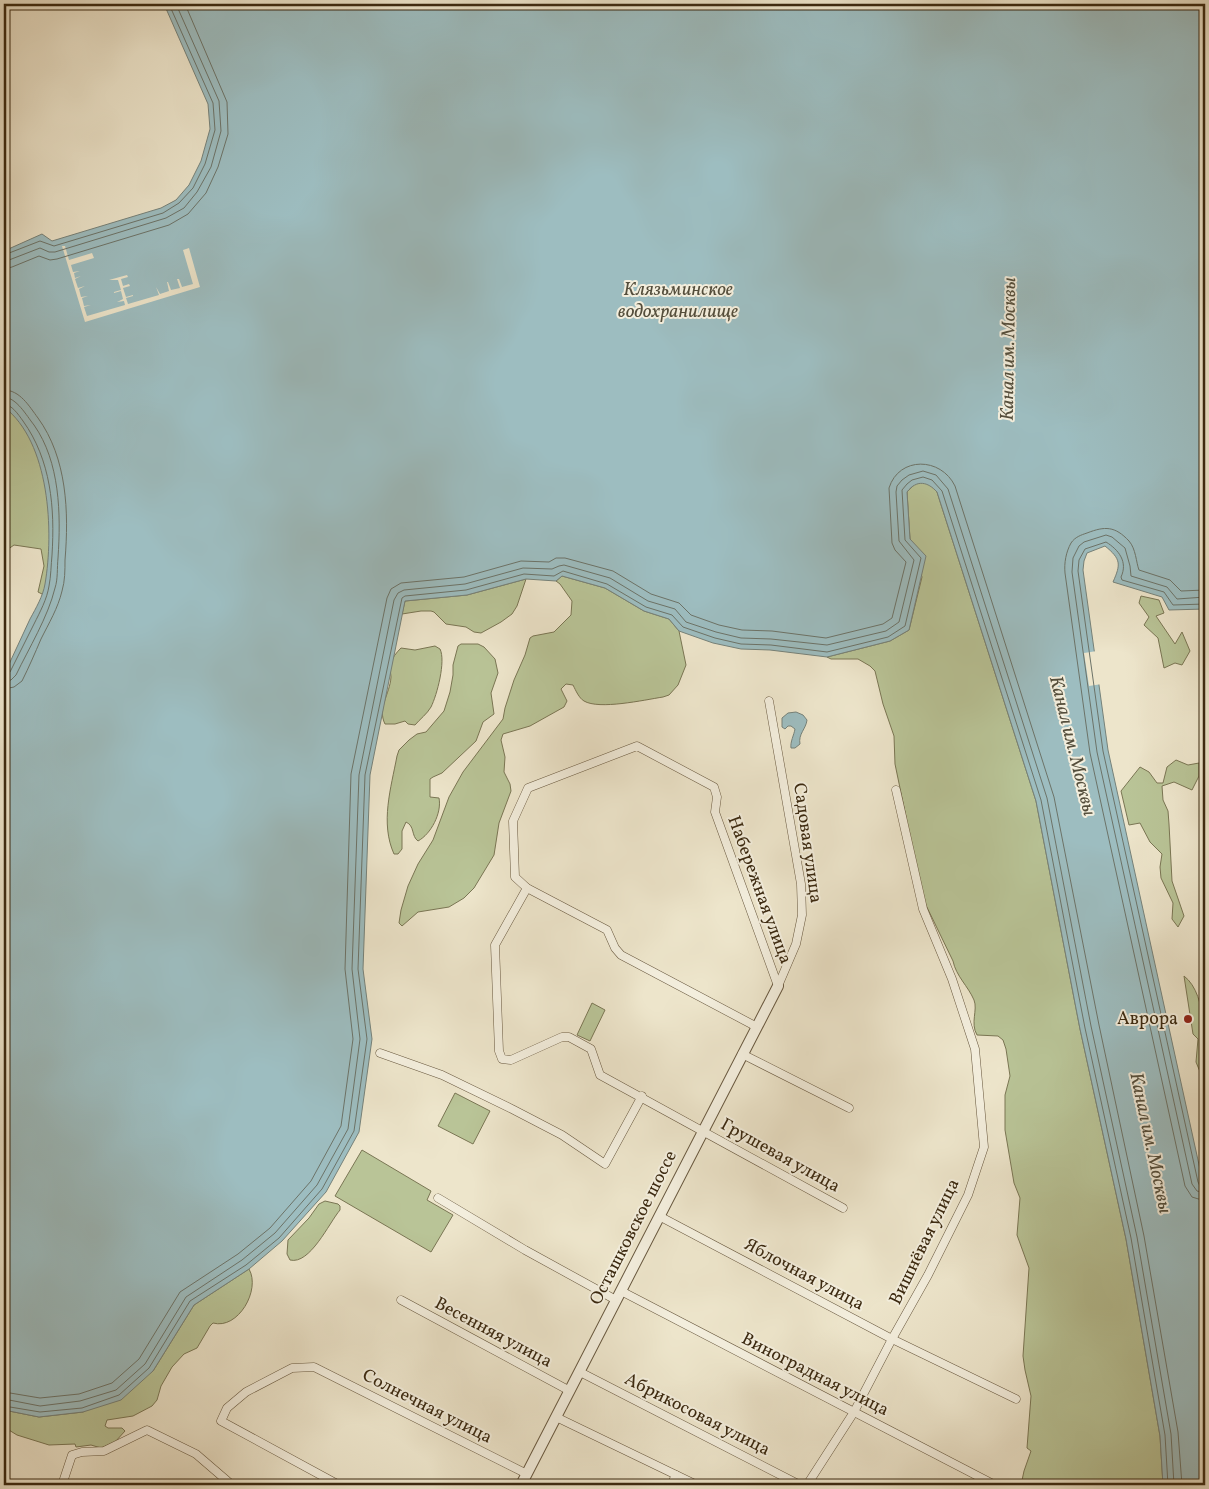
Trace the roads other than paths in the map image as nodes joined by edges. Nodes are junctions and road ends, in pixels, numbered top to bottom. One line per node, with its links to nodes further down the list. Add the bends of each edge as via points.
1 (769, 701): 4 (street, Садовая улица, via 801,884 802,915 796,944)
2 (896, 790): 16 (street, Вишнёвая улица, via 923,909 952,979 975,1049 984,1147 968,1195)
3 (527, 888): 4 (street, Набережная улица, via 515,877 513,821 528,788 637,746 714,787 717,797 715,812); 5 (street, via 607,930 621,955); 8 (street, Грушевая улица, via 495,945 499,1051 502,1059 511,1060 569,1036 591,1049 600,1075)
4 (778, 986): 5 (street, Осташковское шоссе)
5 (757, 1027): 7 (street, Осташковское шоссе)
6 (380, 1053): 8 (street, via 442,1075 486,1096 562,1135 606,1164)
7 (742, 1054): 9 (street); 10 (street, Осташковское шоссе)
8 (642, 1096): 10 (street, Грушевая улица)
9 (849, 1108)
10 (703, 1130): 12 (street, Грушевая улица); 13 (street, Осташковское шоссе)
11 (438, 1198): 14 (street, Виноградная улица, via 525,1250)
12 (843, 1208)
13 (659, 1216): 14 (street, Осташковское шоссе); 16 (street, Яблочная улица)
14 (618, 1296): 17 (street, Осташковское шоссе); 20 (street, Виноградная улица)
15 (401, 1300): 18 (street, Весенняя улица)
16 (892, 1339): 19 (street, Яблочная улица); 20 (street, Вишнёвая улица)
17 (580, 1372): 18 (street, Осташковское шоссе); 30 (street, Абрикосовая улица)
18 (570, 1391): 21 (street, Осташковское шоссе)
19 (1016, 1399)
20 (854, 1412): 31 (street, Вишнёвая улица); 32 (street, Виноградная улица)
21 (556, 1417): 22 (street, Осташковское шоссе); 23 (street)
22 (527, 1474): 26 (street, Солнечная улица, via 314,1367 292,1368 246,1392 227,1408 221,1421); 27 (street, Осташковское шоссе)
23 (676, 1475): 28 (street); 29 (street)
24 (62, 1485): 25 (street, via 72,1455 104,1451 147,1430 196,1454)
25 (232, 1485)
26 (339, 1485)
27 (521, 1485)
28 (671, 1485)
29 (697, 1485)
30 (800, 1485)
31 (807, 1485)
32 (995, 1485)

